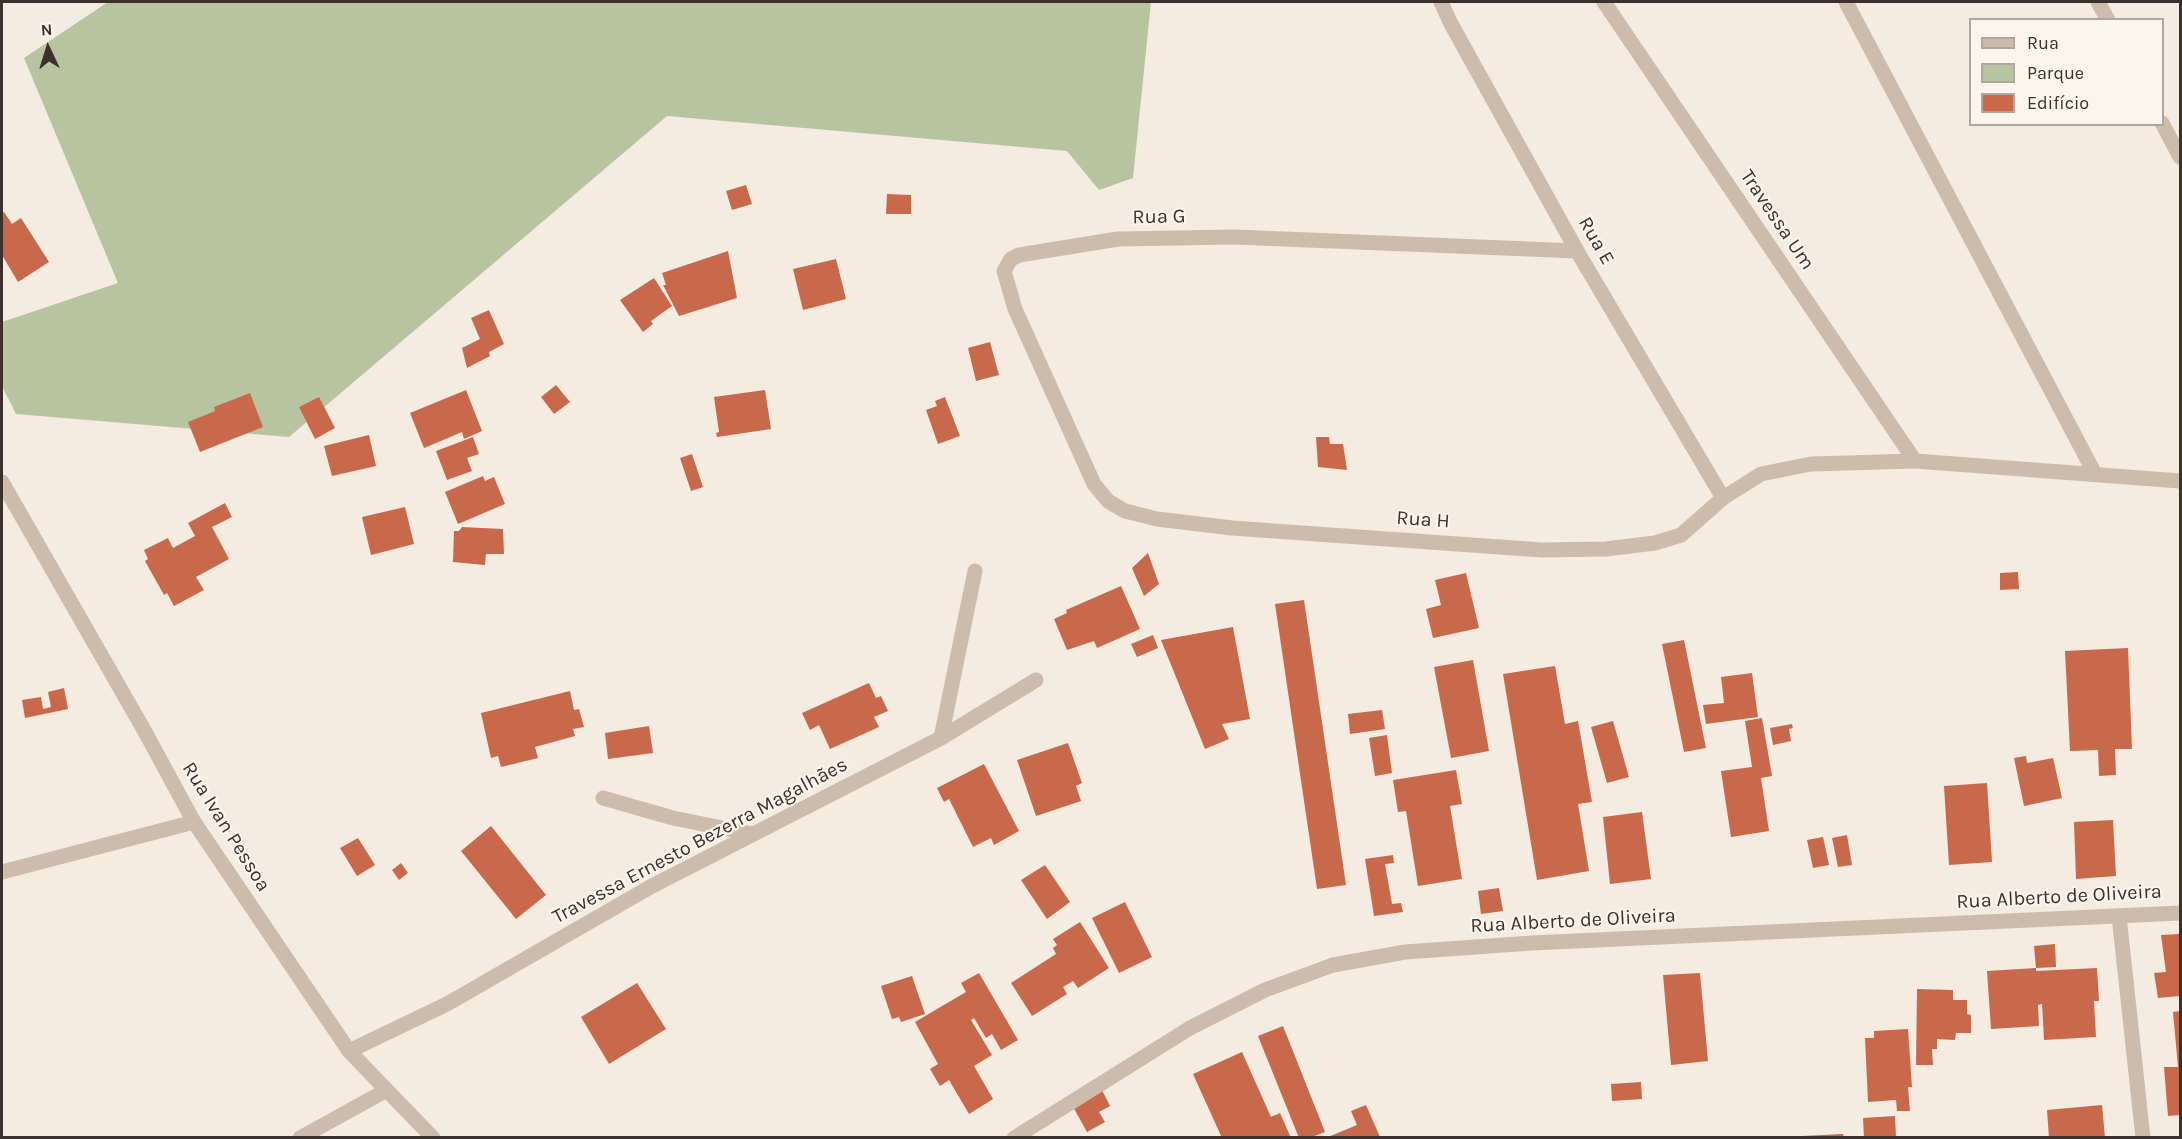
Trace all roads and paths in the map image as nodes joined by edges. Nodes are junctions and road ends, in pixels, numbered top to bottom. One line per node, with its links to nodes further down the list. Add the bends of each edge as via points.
1 (1441, 2): 8 (street, Rua E)
2 (1604, 2): 9 (street, Travessa Um)
3 (1846, 2): 10 (street)
4 (2098, 2): 5 (street)
5 (2107, 18)
6 (2164, 125): 7 (street)
7 (2181, 157)
8 (1577, 251): 13 (street, Rua E); 14 (street, Rua G, via 1235,237 1118,239 1011,259 1004,272 1015,309 1094,484)
9 (1915, 461): 10 (street, Rua H); 13 (street, Rua H, via 1811,464 1761,474)
10 (2095, 474): 11 (street, Rua H)
11 (2181, 481)
12 (2, 482): 19 (street, Rua Ivan Pessoa)
13 (1722, 498): 14 (street, Rua H, via 1680,535 1655,543 1542,550 1156,519 1125,511)
14 (1108, 501)
15 (975, 571): 17 (street)
16 (1036, 681): 17 (street, Travessa Ernesto Bezerra Magalhães)
17 (941, 738): 20 (street, Travessa Ernesto Bezerra Magalhães)
18 (603, 798): 20 (street, via 673,818)
19 (194, 822): 21 (street); 24 (street, Rua Ivan Pessoa)
20 (752, 834): 24 (street, Travessa Ernesto Bezerra Magalhães, via 652,886 447,1004)
21 (2, 872)
22 (2181, 913): 23 (street, Rua Alberto de Oliveira)
23 (2119, 916): 28 (street, Rua Alberto de Oliveira, via 1532,943 1406,952 1333,965 1265,990 1190,1028); 29 (street)
24 (350, 1051): 25 (street, Rua Ivan Pessoa)
25 (385, 1091): 26 (street); 27 (street, Rua Ivan Pessoa)
26 (300, 1137)
27 (433, 1137)
28 (1014, 1137)
29 (2143, 1137)

